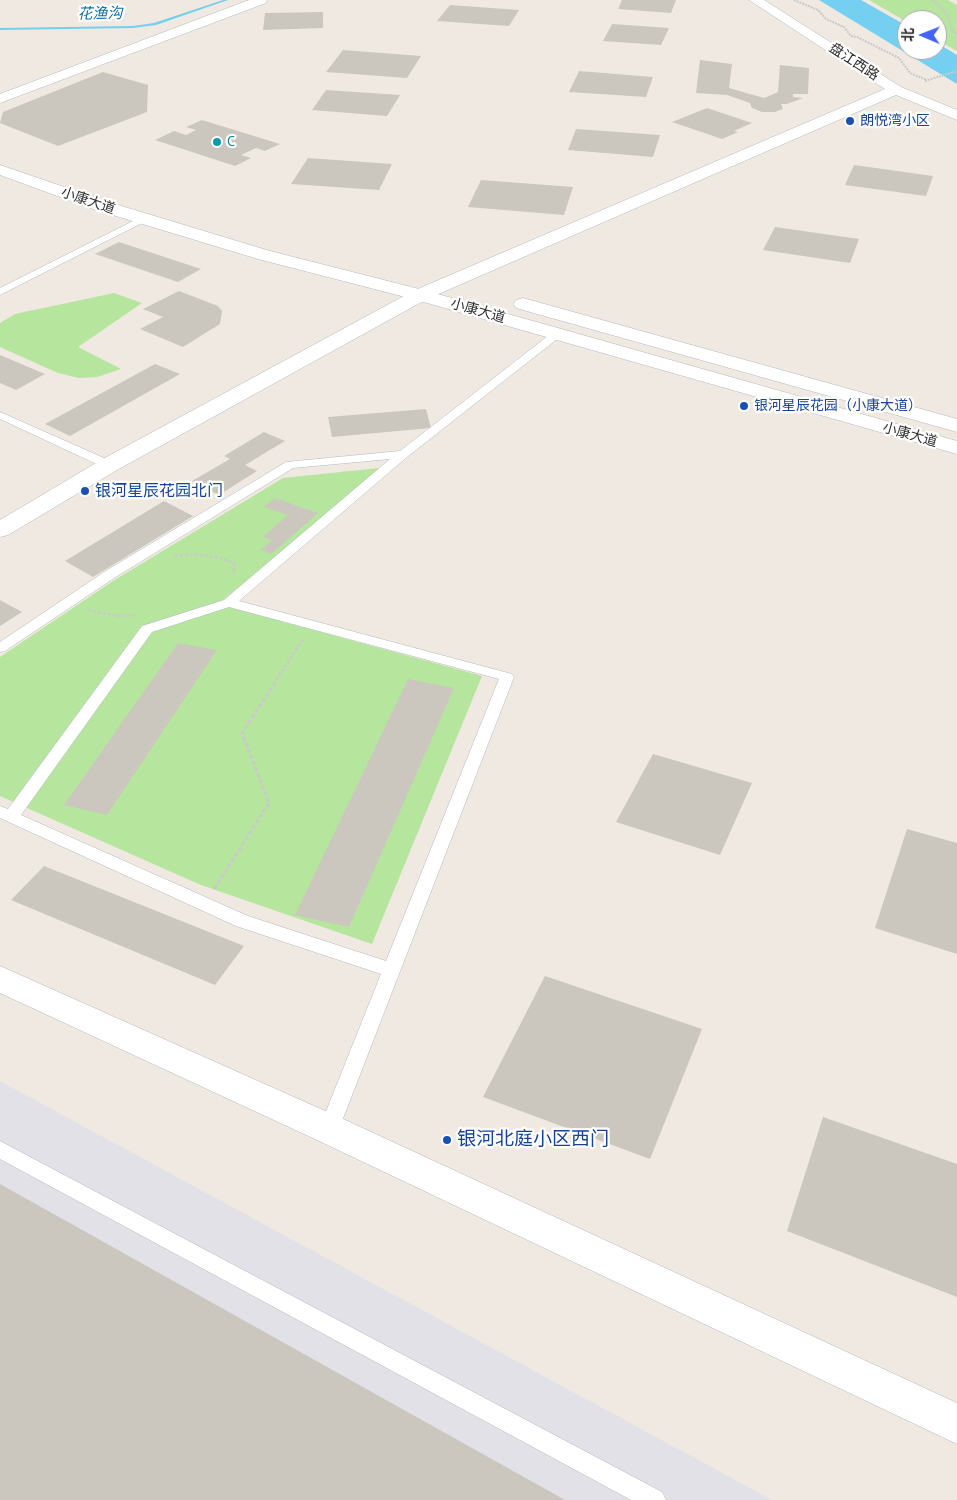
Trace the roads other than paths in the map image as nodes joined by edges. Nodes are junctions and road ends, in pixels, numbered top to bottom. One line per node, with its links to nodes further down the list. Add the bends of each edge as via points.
1 (260, 0): 4 (street)
2 (755, 0): 3 (street, 盘江西路)
3 (896, 90): 5 (street, 盘江西路); 13 (street)
4 (0, 99)
5 (957, 115)
6 (26, 161): 7 (street, 小康大道)
7 (52, 170)
8 (1, 172): 11 (street, 小康大道)
9 (113, 191): 10 (street, 小康大道)
10 (195, 216)
11 (144, 219): 15 (lane); 16 (street, 小康大道, via 264,256)
12 (276, 240): 13 (street, 小康大道)
13 (447, 284): 14 (street, 小康大道); 16 (street)
14 (474, 291)
15 (0, 292)
16 (420, 295): 18 (street, 小康大道); 23 (street)
17 (502, 299): 20 (street, 小康大道)
18 (557, 334): 21 (street, 小康大道); 22 (lane)
19 (0, 415): 23 (lane)
20 (957, 426)
21 (957, 448)
22 (403, 454): 25 (lane); 26 (lane, via 290,465 109,575)
23 (109, 465): 24 (street)
24 (0, 530)
25 (229, 603): 27 (lane, via 148,629); 28 (lane, via 507,677)
26 (0, 648)
27 (6, 814): 28 (lane, via 242,921)
28 (391, 970): 30 (lane)
29 (0, 979): 30 (street)
30 (329, 1129): 32 (street)
31 (0, 1149): 33 (lane)
32 (957, 1424)
33 (654, 1500)

